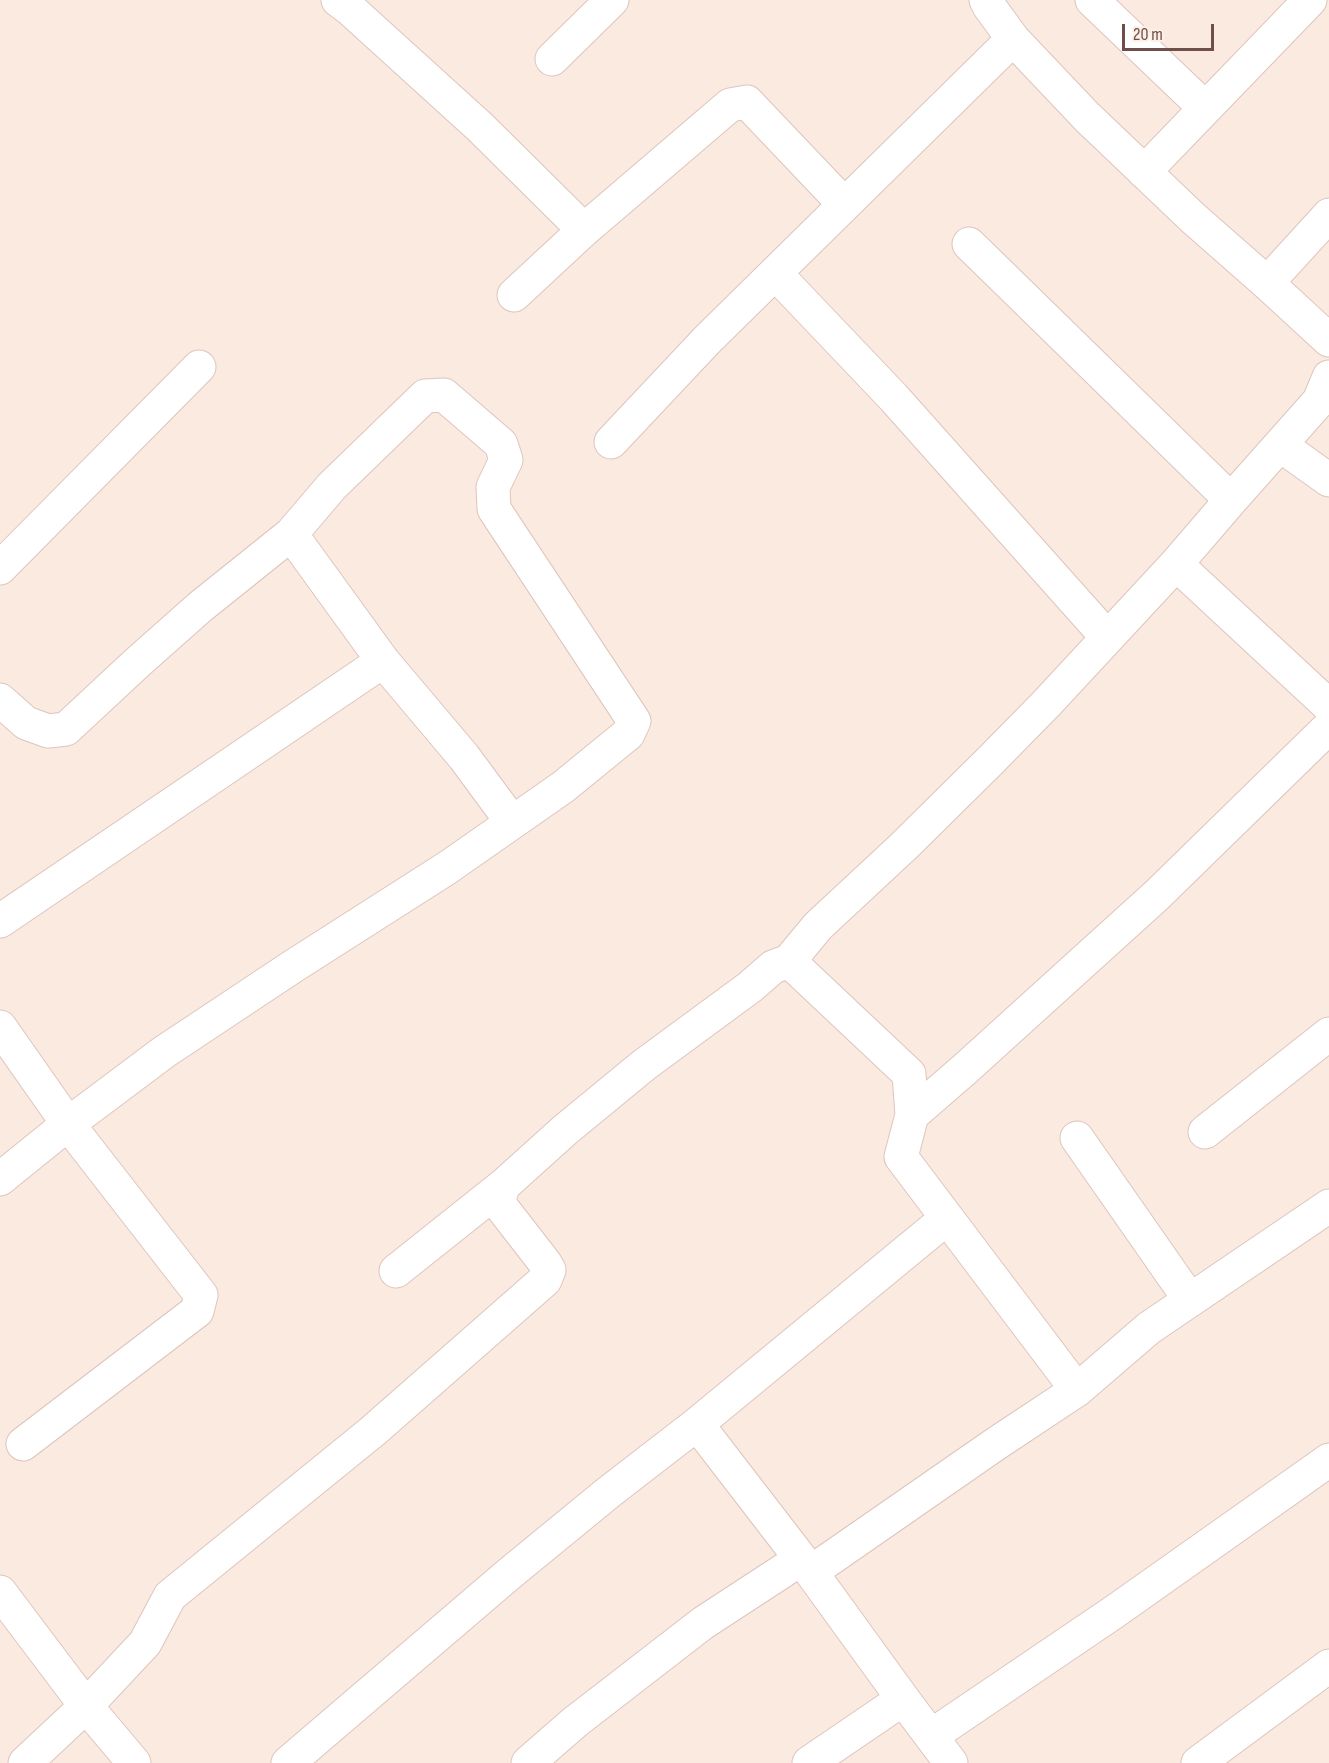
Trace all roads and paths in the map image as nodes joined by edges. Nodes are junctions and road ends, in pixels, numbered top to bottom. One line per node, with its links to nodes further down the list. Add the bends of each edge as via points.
1 (338, 0): 12 (street, via 480,127)
2 (612, 0): 7 (street)
3 (986, 0): 6 (street)
4 (1092, 0): 8 (street)
5 (1310, 0): 8 (street)
6 (1013, 39): 9 (street); 10 (street)
7 (552, 59)
8 (1205, 108): 9 (street)
9 (1144, 172): 15 (street)
10 (844, 204): 12 (street, via 747,102 730,105); 14 (street)
11 (1329, 215): 15 (street)
12 (584, 230): 16 (street)
13 (969, 244): 23 (street)
14 (775, 273): 20 (street); 27 (street, via 901,406)
15 (1267, 283): 17 (street)
16 (514, 295)
17 (1329, 340)
18 (199, 367): 26 (street)
19 (1329, 376): 21 (street, via 1319,401)
20 (611, 442)
21 (1280, 445): 22 (street); 23 (street)
22 (1329, 480)
23 (1231, 500): 25 (street)
24 (291, 534): 28 (street); 29 (street, via 200,607 66,729 48,731 26,723); 32 (street, via 332,486 424,396 444,395 501,444 506,460 493,487 494,509 634,721 628,734)
25 (1176, 564): 27 (street); 30 (street)
26 (0, 568)
27 (1107, 637): 34 (street, via 990,761 818,926)
28 (383, 660): 32 (street); 33 (street)
29 (0, 700)
30 (1329, 706)
31 (1329, 727): 37 (street, via 1157,895)
32 (512, 822): 38 (street, via 164,1052)
33 (0, 921)
34 (789, 961): 37 (street, via 909,1074); 42 (street, via 773,967 644,1065)
35 (0, 1027): 38 (street)
36 (1329, 1034): 39 (street)
37 (912, 1115): 44 (street, via 901,1157)
38 (68, 1124): 41 (street); 49 (street, via 201,1295 197,1311)
39 (1205, 1132)
40 (1077, 1138): 46 (street)
41 (0, 1179)
42 (504, 1185): 45 (street); 55 (street, via 500,1205 545,1263 549,1270 545,1280 373,1431 170,1596 145,1643)
43 (1329, 1206): 46 (street)
44 (946, 1218): 47 (street); 48 (street)
45 (396, 1271)
46 (1190, 1300): 47 (street, via 1149,1328)
47 (1077, 1390): 51 (street)
48 (697, 1424): 51 (street); 59 (street, via 609,1491)
49 (23, 1444)
50 (1329, 1460): 56 (street)
51 (806, 1565): 54 (street); 60 (street, via 703,1623)
52 (0, 1592): 55 (street)
53 (1329, 1666): 63 (street)
54 (903, 1700): 56 (street); 61 (street)
55 (86, 1706): 57 (street); 58 (street)
56 (931, 1736): 62 (street)
57 (25, 1763)
58 (134, 1763)
59 (288, 1763)
60 (528, 1763)
61 (808, 1763)
62 (951, 1763)
63 (1198, 1763)

